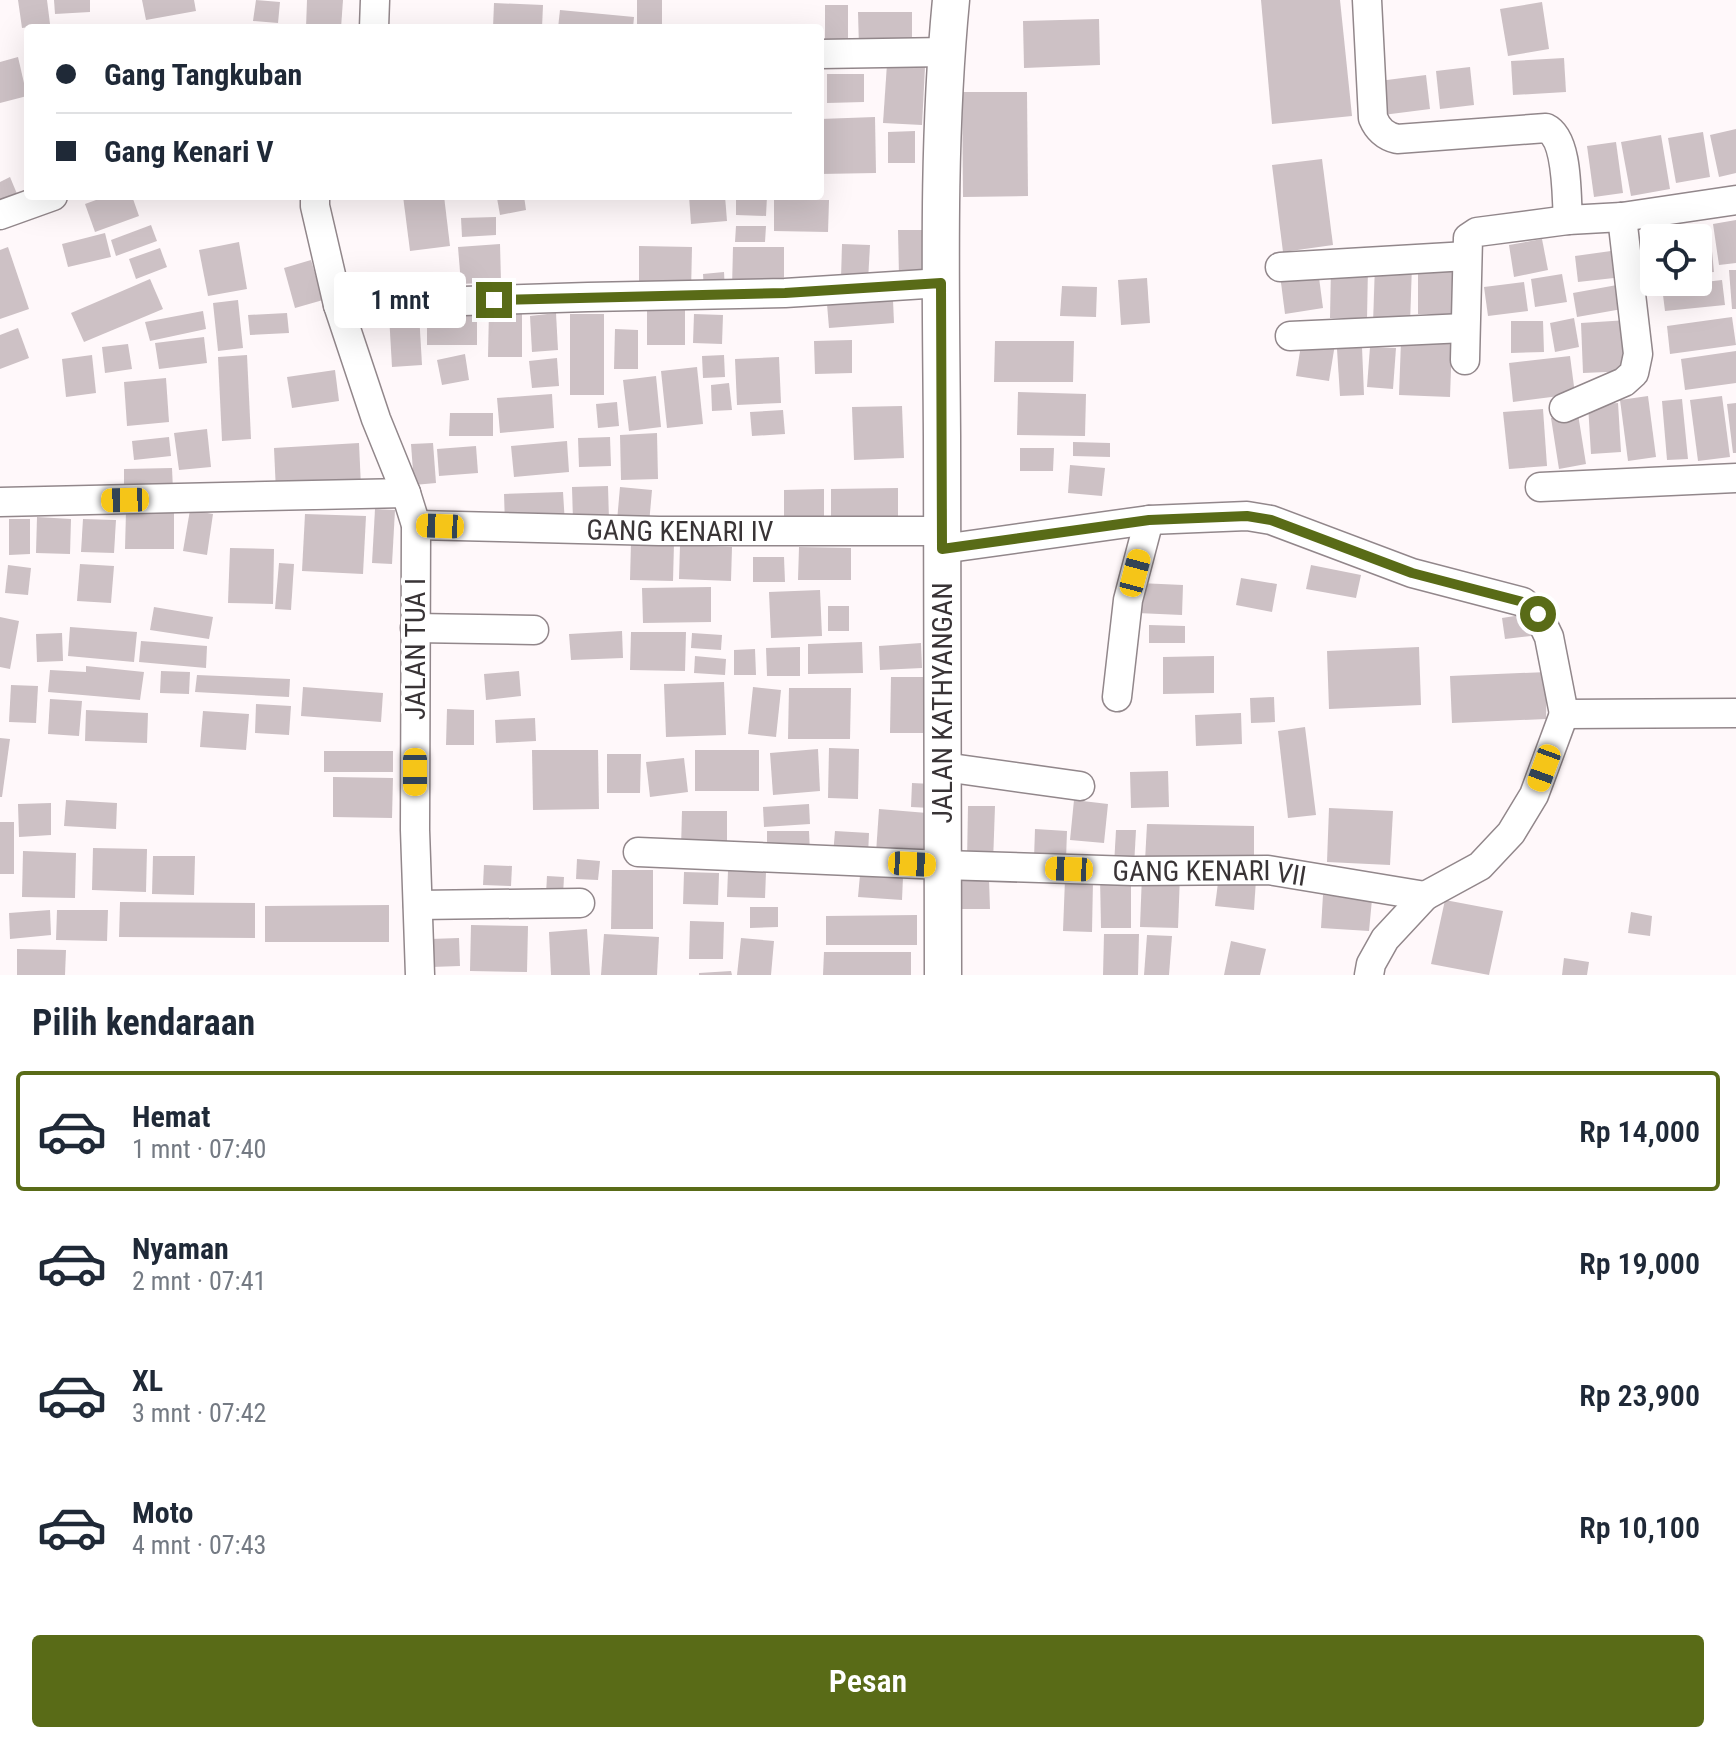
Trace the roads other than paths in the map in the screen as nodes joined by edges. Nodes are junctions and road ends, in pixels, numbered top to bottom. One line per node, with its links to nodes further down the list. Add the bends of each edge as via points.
1 (375, 0): 4 (street)
2 (951, 0): 5 (street, JALAN KATHYANGAN)
3 (1367, 0): 12 (street, via 1373,118 1383,133 1397,139 1546,128 1556,136 1564,163)
4 (374, 24)
5 (946, 52): 6 (street); 15 (street, JALAN KATHYANGAN)
6 (824, 54)
7 (42, 200): 10 (street)
8 (315, 200): 16 (street, JALAN TUA I)
9 (1736, 200): 11 (street)
10 (0, 215)
11 (1622, 217): 12 (street); 20 (street, via 1638,354 1634,373)
12 (1568, 220): 13 (street, via 1477,232 1468,238)
13 (1467, 256): 14 (street); 17 (street)
14 (1280, 267)
15 (941, 283): 16 (street, via 785,293); 27 (street, JALAN KATHYANGAN)
16 (338, 305): 23 (street, JALAN TUA I)
17 (1465, 328): 18 (street); 19 (street)
18 (1290, 336)
19 (1465, 360)
20 (1564, 408)
21 (1736, 478): 22 (street)
22 (1540, 487)
23 (406, 493): 24 (street); 26 (street, JALAN TUA I)
24 (0, 502)
25 (1149, 520): 27 (street, GANG KENARI IV); 30 (street, via 1128,600); 32 (street, GANG KENARI IV, via 1271,520 1412,573 1523,602 1538,614 1549,637)
26 (416, 525): 27 (street, GANG KENARI IV); 28 (street, JALAN TUA I)
27 (942, 540): 33 (street, JALAN KATHYANGAN)
28 (415, 628): 29 (street); 39 (street, JALAN TUA I)
29 (534, 630)
30 (1117, 697)
31 (1736, 713): 32 (street)
32 (1564, 714): 37 (street, via 1534,795 1511,833 1480,866)
33 (944, 767): 34 (street); 36 (street, JALAN KATHYANGAN)
34 (1080, 786)
35 (638, 852): 36 (street, GANG KENARI VII)
36 (943, 865): 37 (street, GANG KENARI VII, via 1268,870); 41 (street, JALAN KATHYANGAN)
37 (1425, 896): 42 (street, via 1385,939)
38 (580, 903): 39 (street)
39 (418, 905): 40 (street, JALAN TUA I)
40 (420, 975)
41 (943, 975)
42 (1369, 975)

